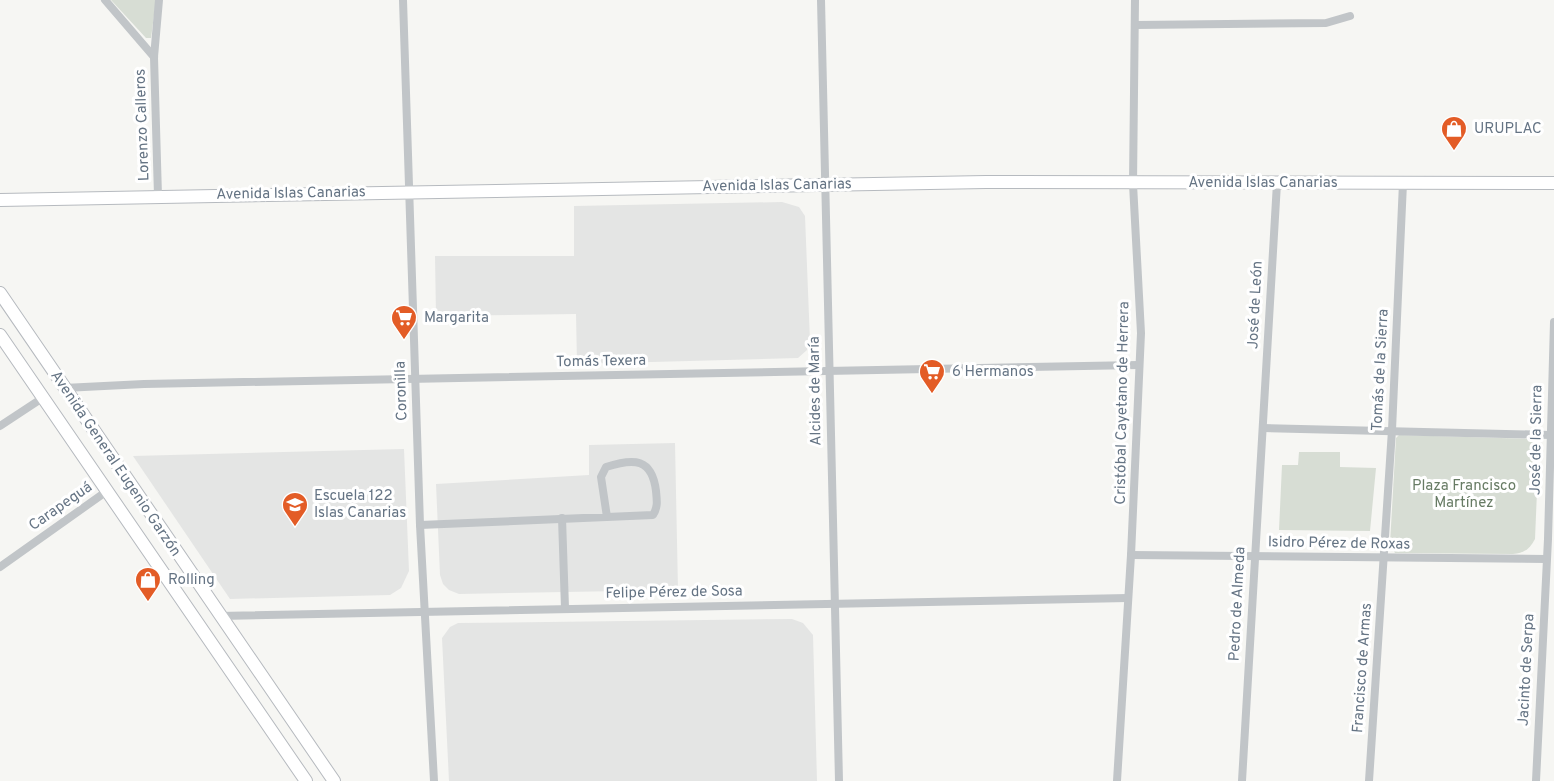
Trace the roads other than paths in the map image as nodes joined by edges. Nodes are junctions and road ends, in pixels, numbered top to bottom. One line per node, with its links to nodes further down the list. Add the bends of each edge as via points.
1 (105, 0): 8 (street, Lorenzo Calleros)
2 (159, 0): 8 (street)
3 (403, 0): 14 (street, Coronilla)
4 (821, 0): 13 (street, Alcides de María)
5 (1135, 0): 7 (street, Cristóbal Cayetano de Herrera)
6 (1350, 16): 7 (street, via 1326,23)
7 (1136, 25): 12 (street, Cristóbal Cayetano de Herrera)
8 (154, 57): 15 (street, Lorenzo Calleros)
9 (1277, 183): 10 (street, Avenida Islas Canarias); 12 (street, Avenida Islas Canarias); 26 (street, José de León)
10 (1403, 183): 11 (street, Avenida Islas Canarias); 27 (street, Tomás de la Sierra)
11 (1554, 183)
12 (1133, 184): 13 (street, Avenida Islas Canarias); 20 (street, Cristóbal Cayetano de Herrera)
13 (825, 185): 14 (street, Avenida Islas Canarias); 21 (street, Alcides de María)
14 (408, 192): 15 (street, Avenida Islas Canarias); 22 (street, Coronilla)
15 (158, 196): 16 (street, Avenida Islas Canarias)
16 (0, 200)
17 (0, 293): 23 (street, Avenida General Eugenio Garzón)
18 (1554, 322): 28 (street, José de la Sierra)
19 (0, 335): 24 (street, Avenida General Eugenio Garzón)
20 (1138, 365): 21 (street, Tomás Texera); 35 (street, Cristóbal Cayetano de Herrera)
21 (830, 369): 22 (street, Tomás Texera); 41 (street, Alcides de María)
22 (415, 378): 23 (street, Tomás Texera); 33 (street, Coronilla)
23 (64, 388): 44 (street, Avenida General Eugenio Garzón)
24 (44, 398): 25 (street); 30 (street, Avenida General Eugenio Garzón)
25 (0, 426)
26 (1263, 428): 27 (street); 36 (street, Pedro de Almeda)
27 (1392, 430): 28 (street); 37 (street, Tomás de la Sierra)
28 (1550, 435): 29 (street, José de la Sierra)
29 (1552, 448): 34 (street, José de la Sierra)
30 (108, 491): 39 (street, Carapeguá); 45 (street, Avenida General Eugenio Garzón)
31 (607, 517): 31 (street, via 653,515 657,508 654,478 648,468 637,462 606,467 601,477); 32 (street)
32 (562, 518): 33 (street); 42 (street)
33 (420, 525): 43 (street, Coronilla)
34 (1551, 539): 38 (street, José de la Sierra)
35 (1131, 555): 36 (street, Isidro Pérez de Roxas); 40 (street, Cristóbal Cayetano de Herrera)
36 (1254, 556): 37 (street, Isidro Pérez de Roxas); 50 (street, Pedro de Almeda)
37 (1384, 558): 38 (street, Isidro Pérez de Roxas); 51 (street, Francisco de Armas)
38 (1546, 559): 52 (street, Jacinto de Serpa)
39 (0, 567)
40 (1128, 598): 41 (street, Felipe Pérez de Sosa); 49 (street, Cristóbal Cayetano de Herrera)
41 (833, 603): 42 (street, Felipe Pérez de Sosa); 48 (street, Alcides de María)
42 (565, 608): 43 (street, Felipe Pérez de Sosa)
43 (424, 611): 44 (street, Felipe Pérez de Sosa); 47 (street, Coronilla)
44 (219, 616): 46 (street, Avenida General Eugenio Garzón)
45 (306, 781)
46 (334, 781)
47 (434, 781)
48 (839, 781)
49 (1117, 781)
50 (1242, 781)
51 (1369, 781)
52 (1536, 781)

